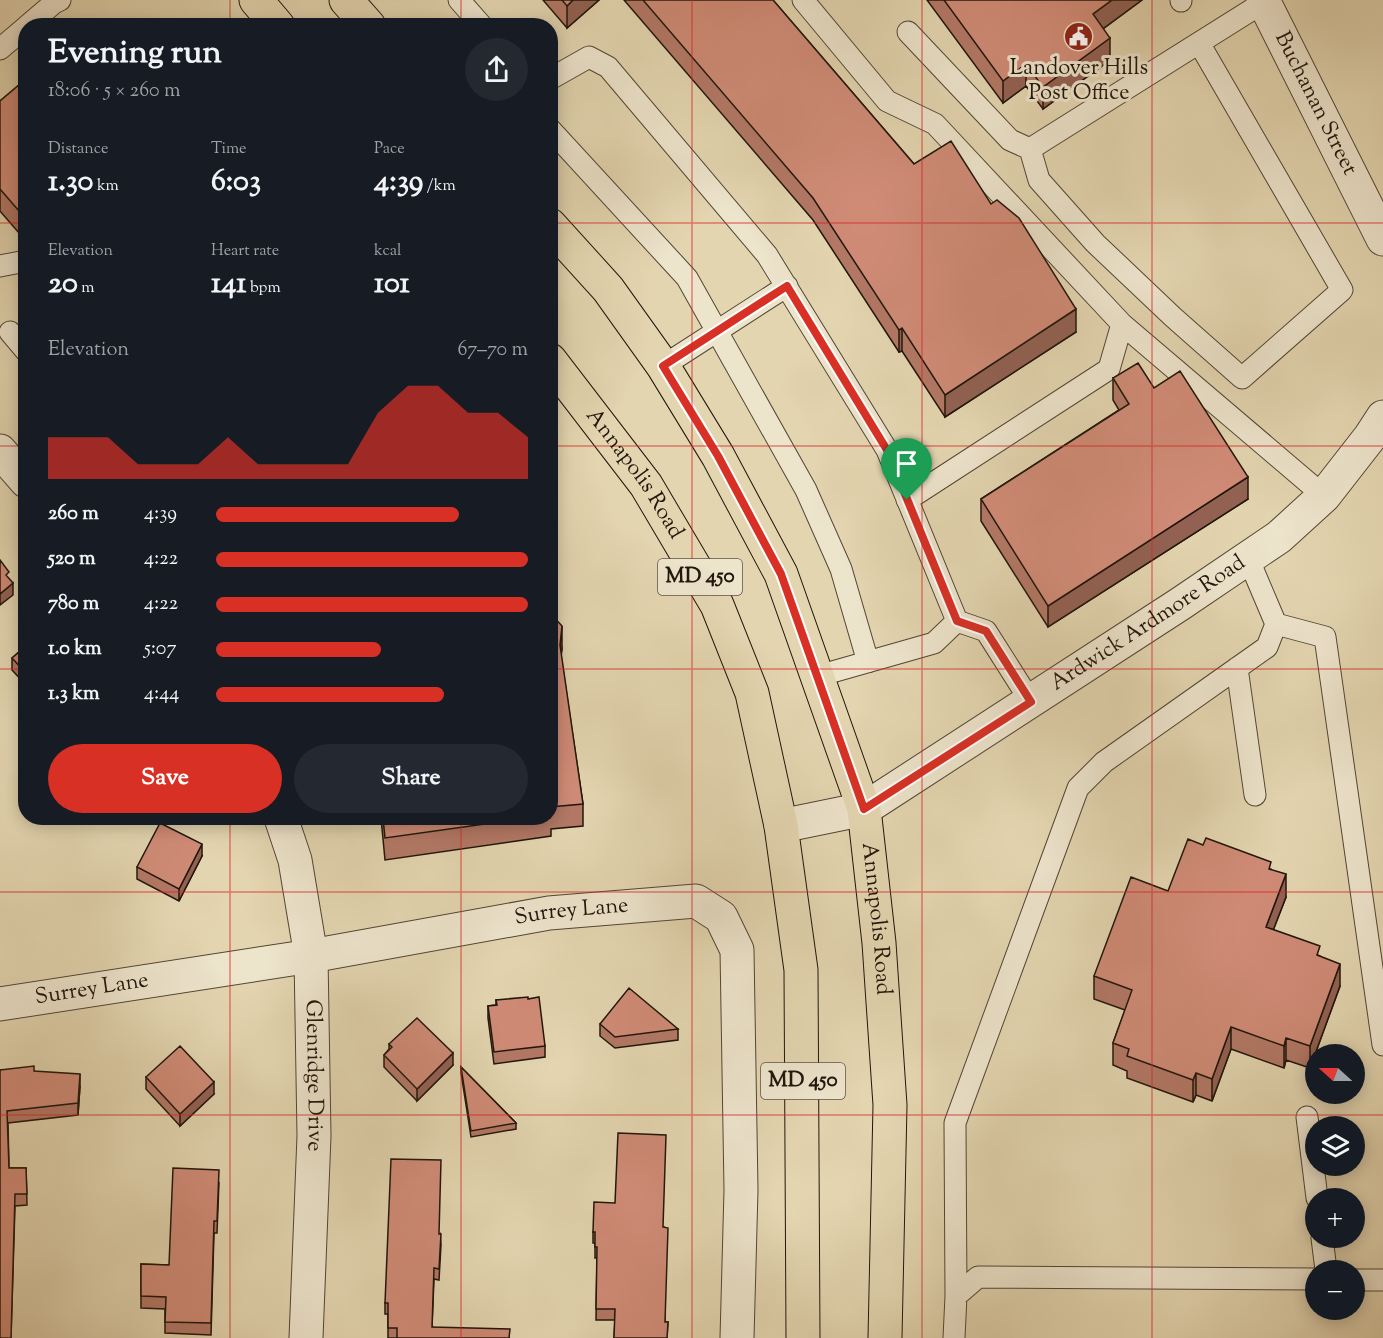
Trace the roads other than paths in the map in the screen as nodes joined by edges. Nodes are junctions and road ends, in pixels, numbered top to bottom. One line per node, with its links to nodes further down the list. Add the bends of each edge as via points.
1 (60, 0): 6 (lane)
2 (346, 0): 7 (main road)
3 (459, 0): 8 (lane)
4 (803, 0): 21 (lane, via 887,101 935,124)
5 (1264, 1): 11 (lane); 17 (street, Buchanan Street)
6 (36, 18)
7 (362, 18)
8 (475, 18)
9 (908, 32): 15 (lane, via 1010,140)
10 (18, 33): 12 (lane)
11 (1199, 43): 15 (lane); 15 (lane, via 1342,290 1242,378 1095,243 1039,180)
12 (0, 49)
13 (558, 74): 20 (lane, via 589,57 608,67 767,255)
14 (558, 138): 22 (lane, via 687,278)
15 (1030, 149)
16 (558, 234): 25 (main road, Annapolis Road / MD 450, via 608,289)
17 (1383, 239)
18 (18, 263): 19 (lane)
19 (0, 266)
20 (787, 286): 22 (lane); 31 (lane, via 887,450)
21 (1122, 324): 30 (lane); 31 (lane, via 1109,369)
22 (717, 331): 25 (lane); 35 (lane, via 806,490 841,569)
23 (10, 332): 24 (lane)
24 (18, 342)
25 (663, 366): 37 (main road, Annapolis Road / MD 450, via 718,456 781,574)
26 (558, 370): 42 (main road, Annapolis Road / MD 450, via 646,485 717,605 752,693)
27 (1383, 417): 30 (street, Ardwick Ardmore Road)
28 (0, 451): 29 (street)
29 (18, 472)
30 (1324, 496): 32 (street, Ardwick Ardmore Road, via 1279,537)
31 (907, 500): 33 (lane)
32 (1248, 558): 34 (lane); 38 (street, Ardwick Ardmore Road)
33 (957, 621): 35 (lane, via 934,644); 38 (lane, via 986,631)
34 (1276, 624): 36 (lane, via 1267,647); 45 (lane, via 1325,637)
35 (868, 662): 37 (lane)
36 (1237, 668): 39 (lane); 49 (lane, via 1104,762 1078,788 956,1124)
37 (818, 676): 40 (main road, Annapolis Road / MD 450)
38 (1031, 702): 40 (street, Ardwick Ardmore Road)
39 (1255, 795)
40 (864, 809): 42 (street, Ardwick Ardmore Road); 53 (main road, Annapolis Road / MD 450, via 879,942 890,1105)
41 (283, 825): 43 (street, Glenridge Drive, via 295,860)
42 (782, 826): 52 (main road, Annapolis Road / MD 450, via 801,970)
43 (311, 956): 44 (street, Surrey Lane); 50 (street, Glenridge Drive, via 314,1136); 51 (street, Surrey Lane, via 549,913 696,901 721,917 737,950 741,1190)
44 (0, 1004)
45 (1383, 1045)
46 (1305, 1279): 49 (lane, via 978,1277)
47 (1365, 1280): 48 (lane)
48 (1383, 1280)
49 (956, 1296): 54 (lane)
50 (306, 1338)
51 (737, 1338)
52 (803, 1338)
53 (885, 1338)
54 (954, 1338)

